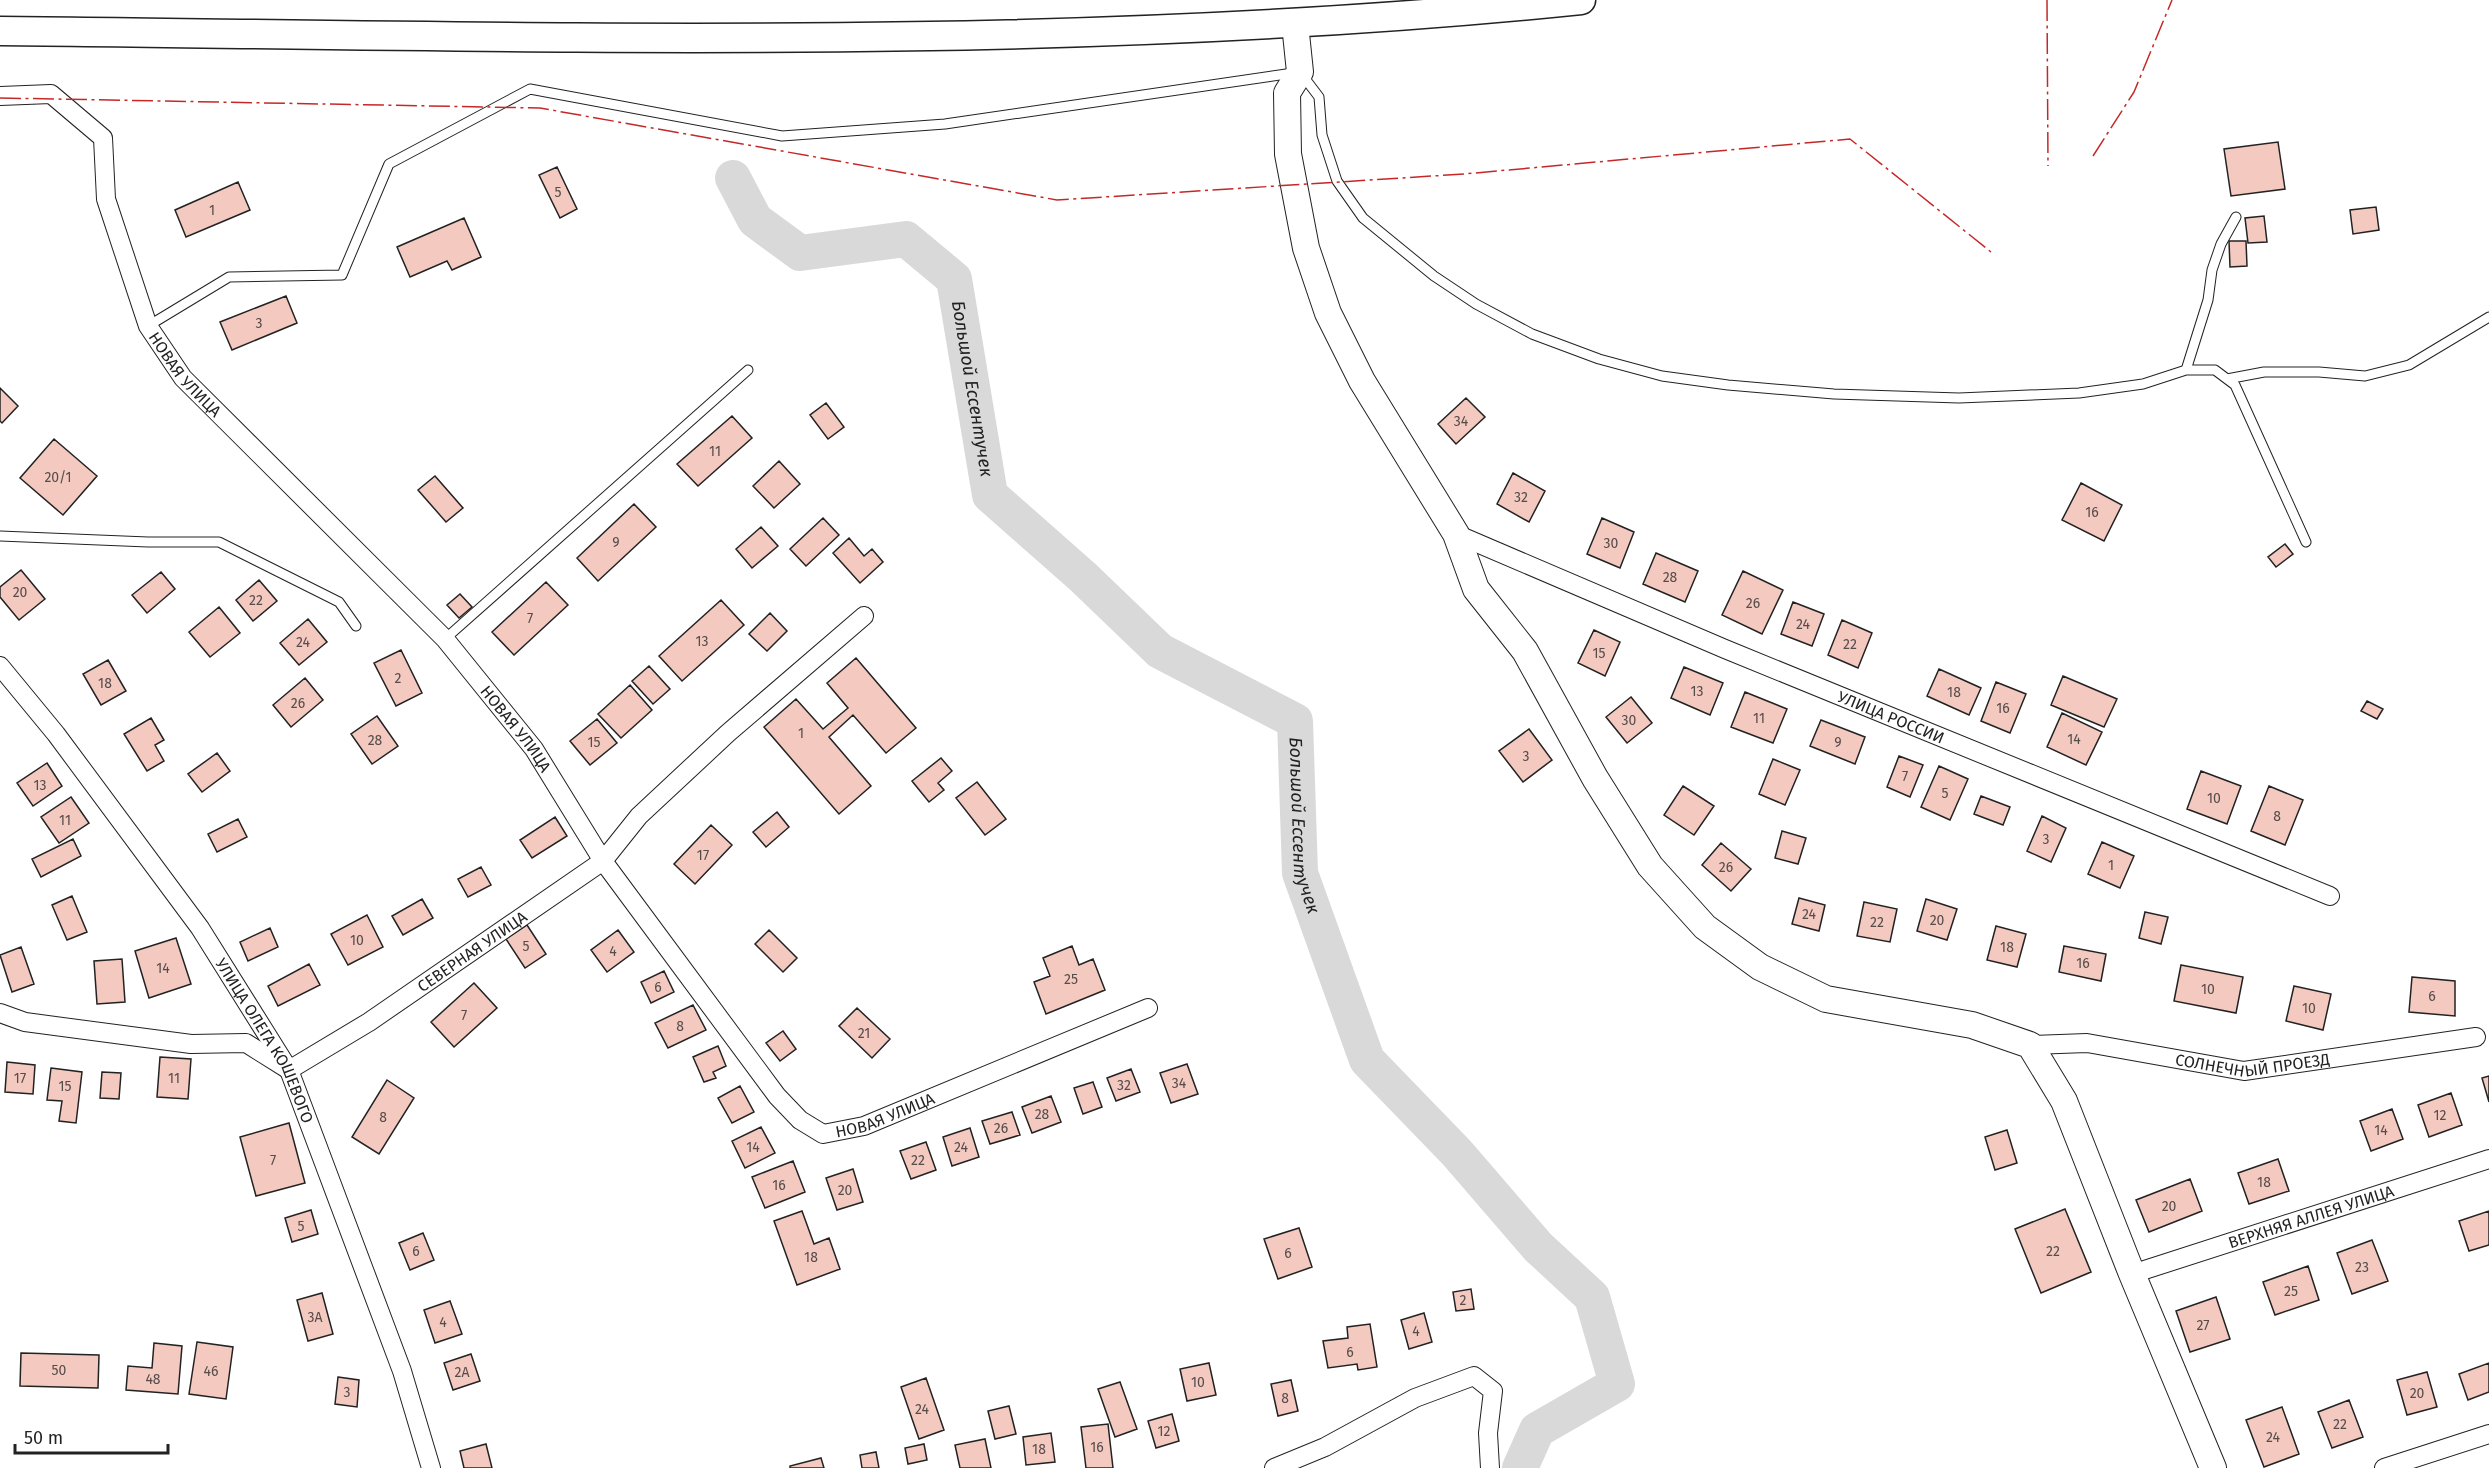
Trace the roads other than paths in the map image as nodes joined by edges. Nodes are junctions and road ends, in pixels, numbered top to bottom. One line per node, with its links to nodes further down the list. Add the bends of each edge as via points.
1 (1581, 0): 2 (main road)
2 (1295, 24): 3 (main road, via 979,37); 4 (street)
3 (0, 31)
4 (1300, 72): 8 (lane, via 945,124 782,136 530,89 389,164 342,275 229,277); 10 (lane, via 1319,97 1322,135 1337,181 1363,218 1434,276 1476,304 1532,334 1599,359 1662,376 1728,385 1834,394 1959,398 2079,393 2143,384); 12 (street, via 1287,93 1288,154 1306,248 1328,313 1362,381)
5 (0, 96): 8 (street, НОВАЯ УЛИЦА, via 51,94 103,138 106,199)
6 (2236, 217): 10 (lane, via 2212,270 2208,300)
7 (2489, 316): 11 (lane, via 2409,365 2365,376 2264,372)
8 (148, 326): 17 (street, НОВАЯ УЛИЦА, via 183,378)
9 (748, 370): 17 (lane)
10 (2186, 370): 11 (lane, via 2215,370)
11 (2227, 379): 14 (lane, via 2235,385)
12 (1456, 534): 20 (street, УЛИЦА РОССИИ, via 1725,649); 24 (street, via 1476,589 1525,651 1595,778 1650,866 1705,927 1760,967 1826,999 1972,1025)
13 (0, 536): 16 (lane, via 219,542 339,602)
14 (2306, 542)
15 (864, 616): 19 (street, СЕВЕРНАЯ УЛИЦА, via 639,816)
16 (356, 626)
17 (445, 639): 19 (street, НОВАЯ УЛИЦА, via 534,749)
18 (0, 666): 25 (street, УЛИЦА ОЛЕГА КОШЕВОГО, via 56,734 200,928)
19 (603, 861): 21 (street, НОВАЯ УЛИЦА, via 777,1096 800,1120 823,1134 864,1126); 25 (street, СЕВЕРНАЯ УЛИЦА, via 369,1022)
20 (2330, 896)
21 (1148, 1008)
22 (0, 1013): 25 (street, via 25,1022 191,1044 246,1043)
23 (2476, 1037): 24 (street, СОЛНЕЧНЫЙ ПРОЕЗД, via 2244,1071 2087,1043)
24 (2030, 1045): 27 (street, via 2064,1101)
25 (289, 1070): 29 (street, УЛИЦА ОЛЕГА КОШЕВОГО, via 402,1371)
26 (2489, 1159): 27 (street, ВЕРХНЯЯ АЛЛЕЯ УЛИЦА)
27 (2132, 1274): 32 (street)
28 (2489, 1434): 33 (street)
29 (431, 1468)
30 (1274, 1468): 31 (street, via 1325,1447 1415,1398 1474,1376 1493,1391 1488,1433)
31 (1490, 1468)
32 (2213, 1468)
33 (2384, 1468)

